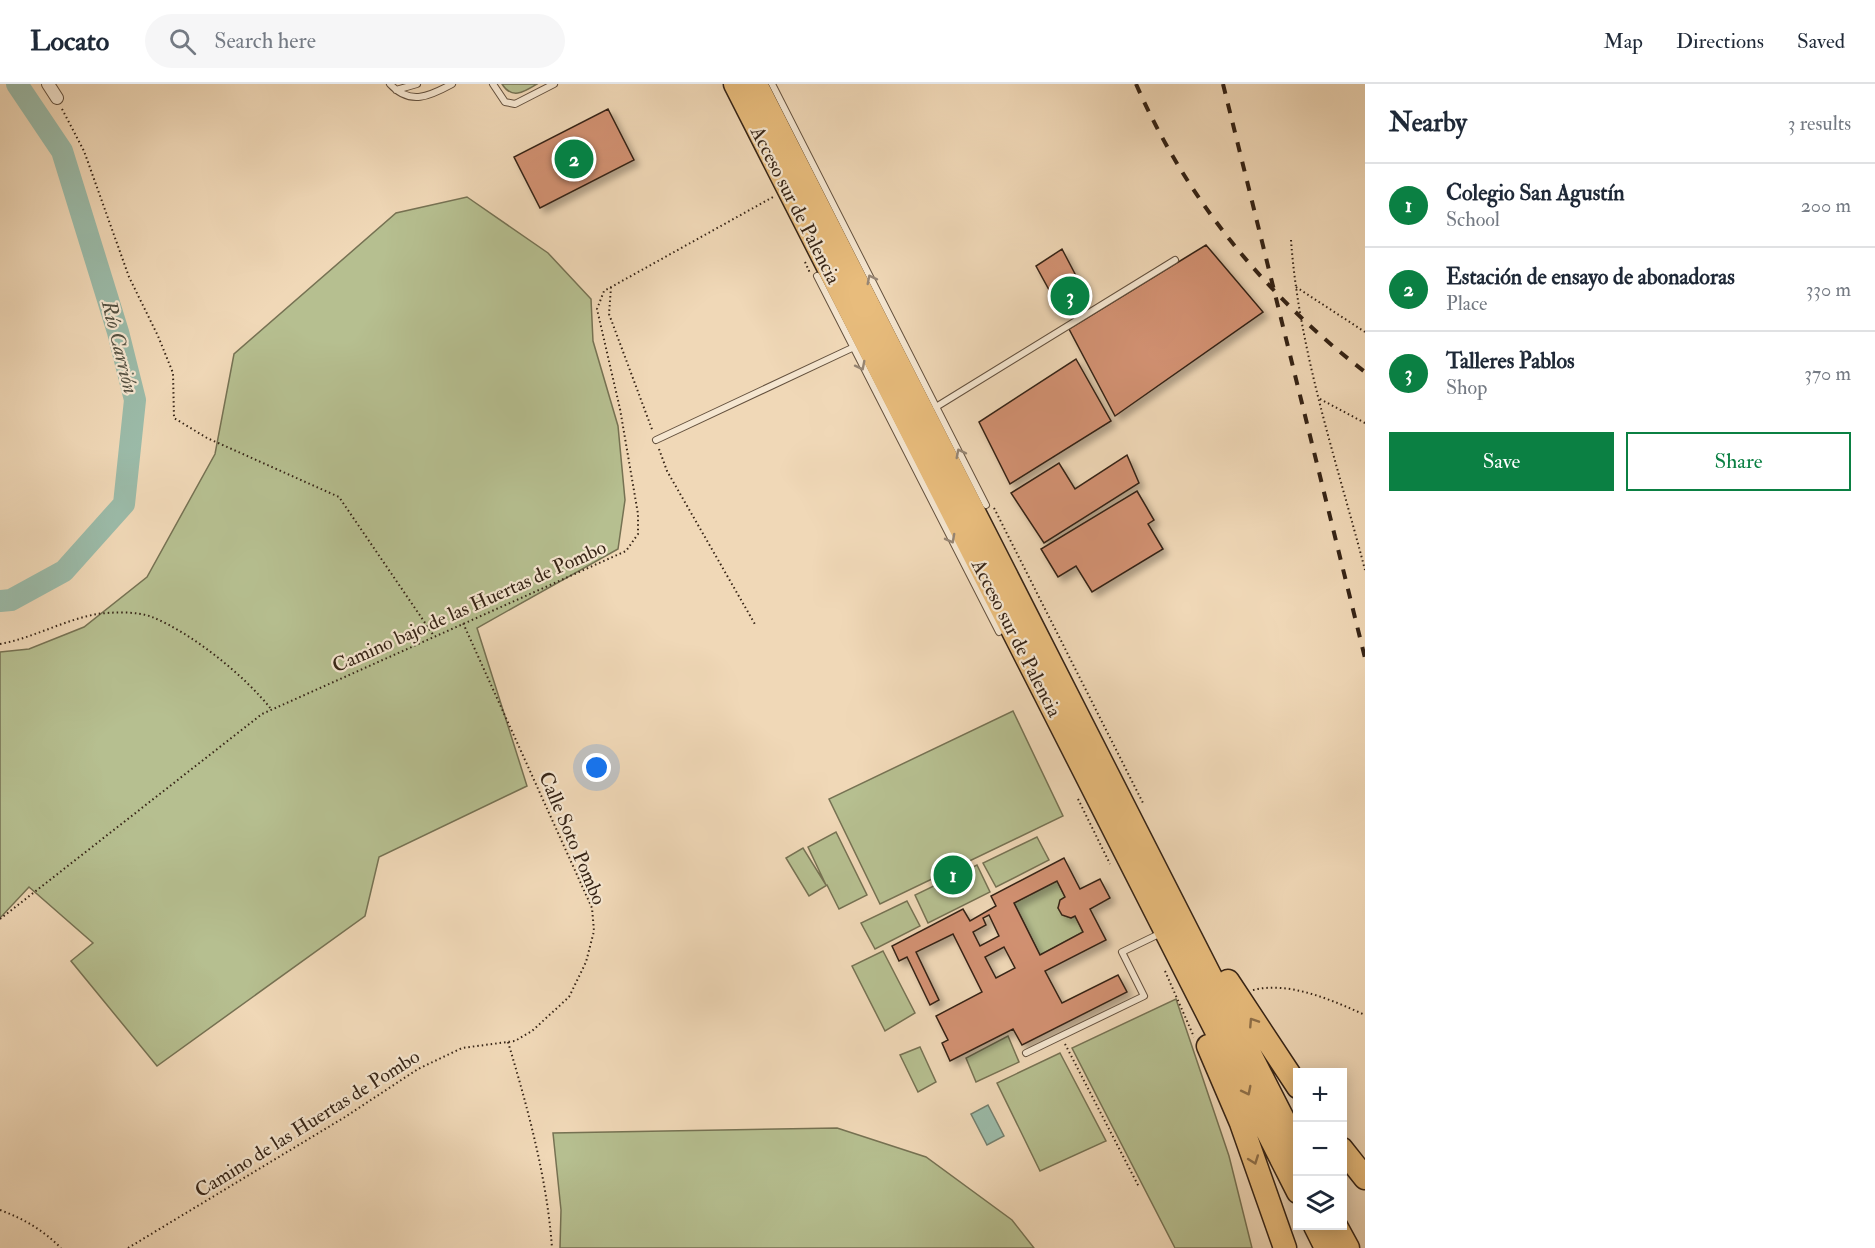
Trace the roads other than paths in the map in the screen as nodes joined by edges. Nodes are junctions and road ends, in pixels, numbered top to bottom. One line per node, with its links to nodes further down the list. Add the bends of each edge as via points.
1 (48, 84): 11 (street)
2 (390, 84): 10 (lane)
3 (417, 84): 10 (lane)
4 (452, 84): 10 (lane, via 421,99)
5 (492, 84): 6 (lane, via 505,102 515,104)
6 (554, 84)
7 (735, 84): 12 (highway, Acceso sur de Palencia)
8 (756, 84): 20 (highway, Acceso sur de Palencia)
9 (772, 84): 16 (lane, one-way to 9)
10 (396, 90)
11 (57, 98)
12 (767, 147): 14 (highway); 21 (highway, Acceso sur de Palencia)
13 (1175, 260): 16 (lane)
14 (814, 275): 15 (lane)
15 (852, 348): 17 (lane); 19 (lane, one-way to 19)
16 (936, 407): 18 (lane, one-way to 16)
17 (656, 440)
18 (988, 504): 20 (highway)
19 (999, 632): 21 (highway, via 1038,703)
20 (1061, 683): 24 (highway, one-way to 20, via 1232,989 1100,737); 25 (highway, Acceso sur de Palencia)
21 (1074, 751): 22 (highway, via 1097,818); 28 (highway, Acceso sur de Palencia, one-way to 28)
22 (1157, 935): 23 (lane, via 1122,952 1144,996); 31 (highway, one-way to 31, via 1241,1123)
23 (1026, 1053)
24 (1293, 1080)
25 (1293, 1138)
26 (1347, 1155): 27 (highway)
27 (1365, 1178)
28 (1293, 1182)
29 (1317, 1230): 32 (highway)
30 (1338, 1230): 33 (highway)
31 (1285, 1248)
32 (1326, 1248)
33 (1348, 1248)

